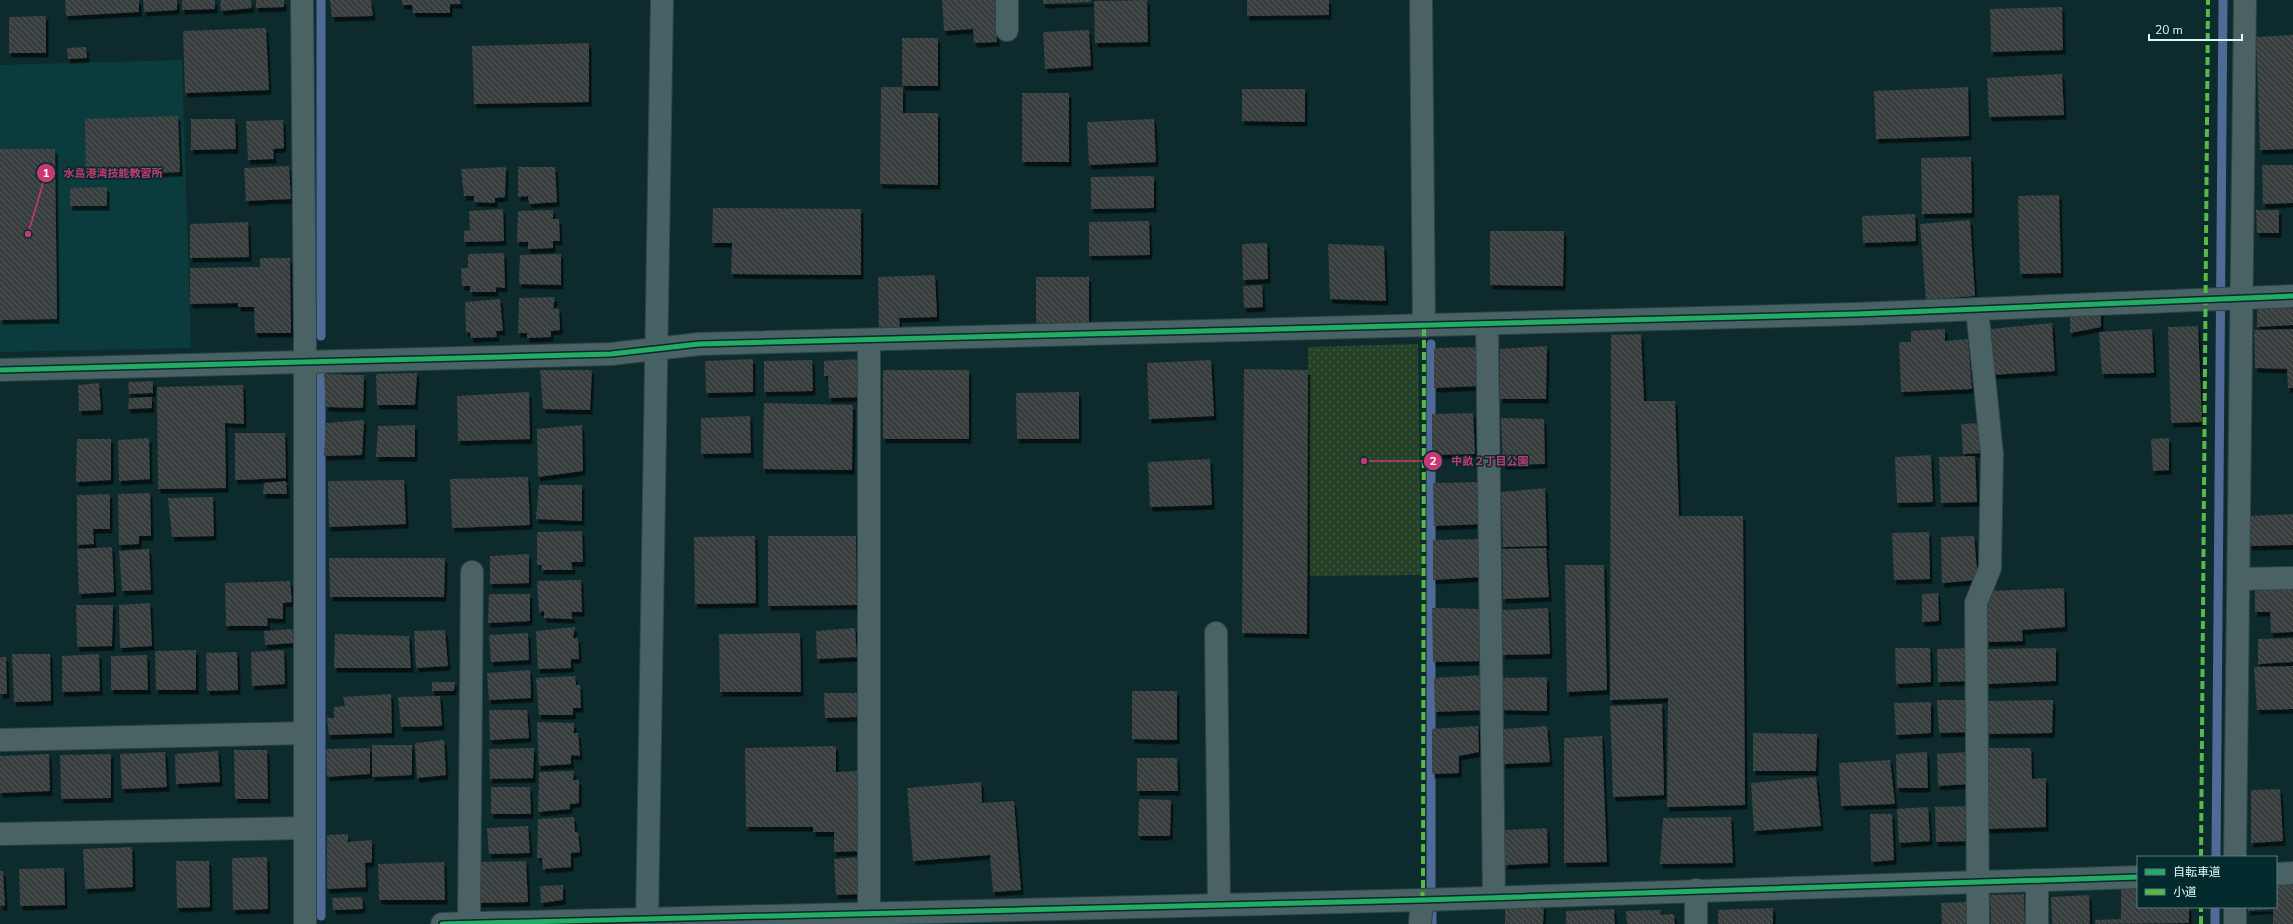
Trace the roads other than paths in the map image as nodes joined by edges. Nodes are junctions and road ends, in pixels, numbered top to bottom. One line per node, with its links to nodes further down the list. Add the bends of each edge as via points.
1 (302, 0): 14 (street)
2 (662, 0): 13 (street)
3 (1007, 0): 6 (street)
4 (1421, 0): 11 (street)
5 (2245, 0): 8 (street)
6 (1007, 30)
7 (2293, 296): 8 (street)
8 (2239, 298): 9 (street); 18 (street)
9 (1977, 309): 10 (street); 29 (street, via 1992,454 1990,568 1976,603)
10 (1487, 324): 11 (street); 31 (street)
11 (1424, 326): 12 (street)
12 (869, 340): 13 (street, via 699,344); 35 (street)
13 (656, 350): 14 (street, via 611,354); 36 (street)
14 (304, 361): 15 (street); 20 (street)
15 (0, 370)
16 (472, 572): 39 (street)
17 (2293, 578): 18 (street)
18 (2239, 579): 24 (street)
19 (1216, 633): 33 (street)
20 (305, 733): 21 (street); 22 (street)
21 (0, 740)
22 (304, 828): 23 (street); 37 (street)
23 (0, 834)
24 (2235, 856)
25 (2277, 874): 26 (street)
26 (2293, 874)
27 (2137, 877): 28 (street)
28 (2037, 880): 29 (street); 43 (street)
29 (1978, 882): 30 (street); 42 (street)
30 (1696, 890): 31 (street); 41 (street)
31 (1494, 896): 32 (street)
32 (1422, 900): 33 (street); 40 (street)
33 (1219, 904): 35 (street)
34 (2235, 908): 44 (street)
35 (869, 914): 36 (street)
36 (647, 922): 39 (street)
37 (305, 924)
38 (442, 924): 39 (street)
39 (469, 924)
40 (1420, 924)
41 (1696, 924)
42 (1978, 924)
43 (2037, 924)
44 (2235, 924)

